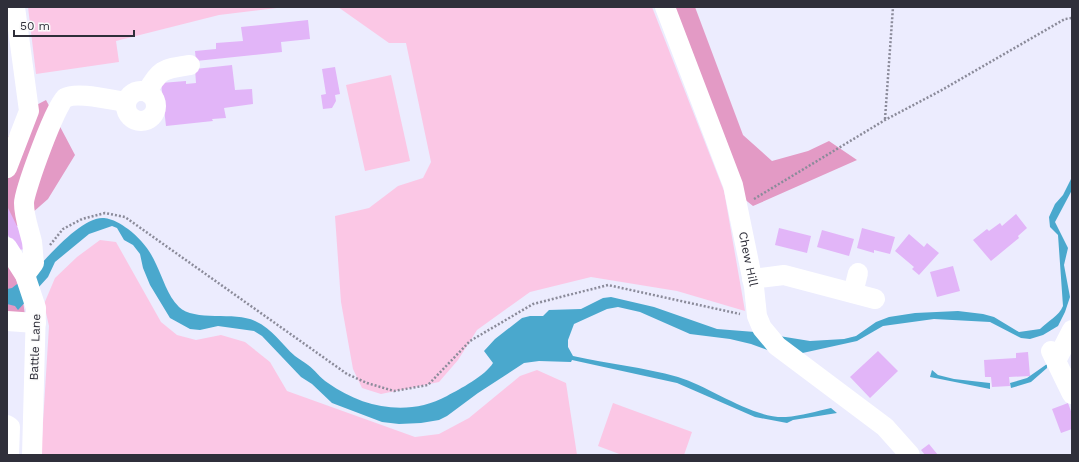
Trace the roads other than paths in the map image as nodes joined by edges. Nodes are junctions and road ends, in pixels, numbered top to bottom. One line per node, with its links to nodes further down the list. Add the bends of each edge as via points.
1 (16, 7): 6 (street, via 29,111)
2 (665, 7): 10 (street, Chew Hill, via 733,185)
3 (190, 65): 4 (street, via 171,68 156,75)
4 (147, 92): 5 (street, via 138,91 130,95); 5 (street, via 154,98 156,106 154,114 148,120 139,122 131,118 126,111)
5 (126, 102): 8 (street, via 78,96 65,98 59,104 43,142 24,201 24,213 32,242)
6 (7, 168)
7 (7, 247): 8 (street, Battle Lane)
8 (29, 269): 13 (street, Battle Lane)
9 (858, 273): 11 (street)
10 (752, 279): 11 (street, via 784,275); 20 (street, Chew Hill, via 762,328 777,346 886,428)
11 (853, 293): 12 (street)
12 (874, 299)
13 (36, 316): 14 (street); 19 (street, Battle Lane)
14 (7, 321)
15 (1072, 330): 16 (street, via 1053,356)
16 (1072, 394)
17 (7, 425): 18 (street, via 10,427 11,436)
18 (9, 455)
19 (32, 455)
20 (910, 455)

